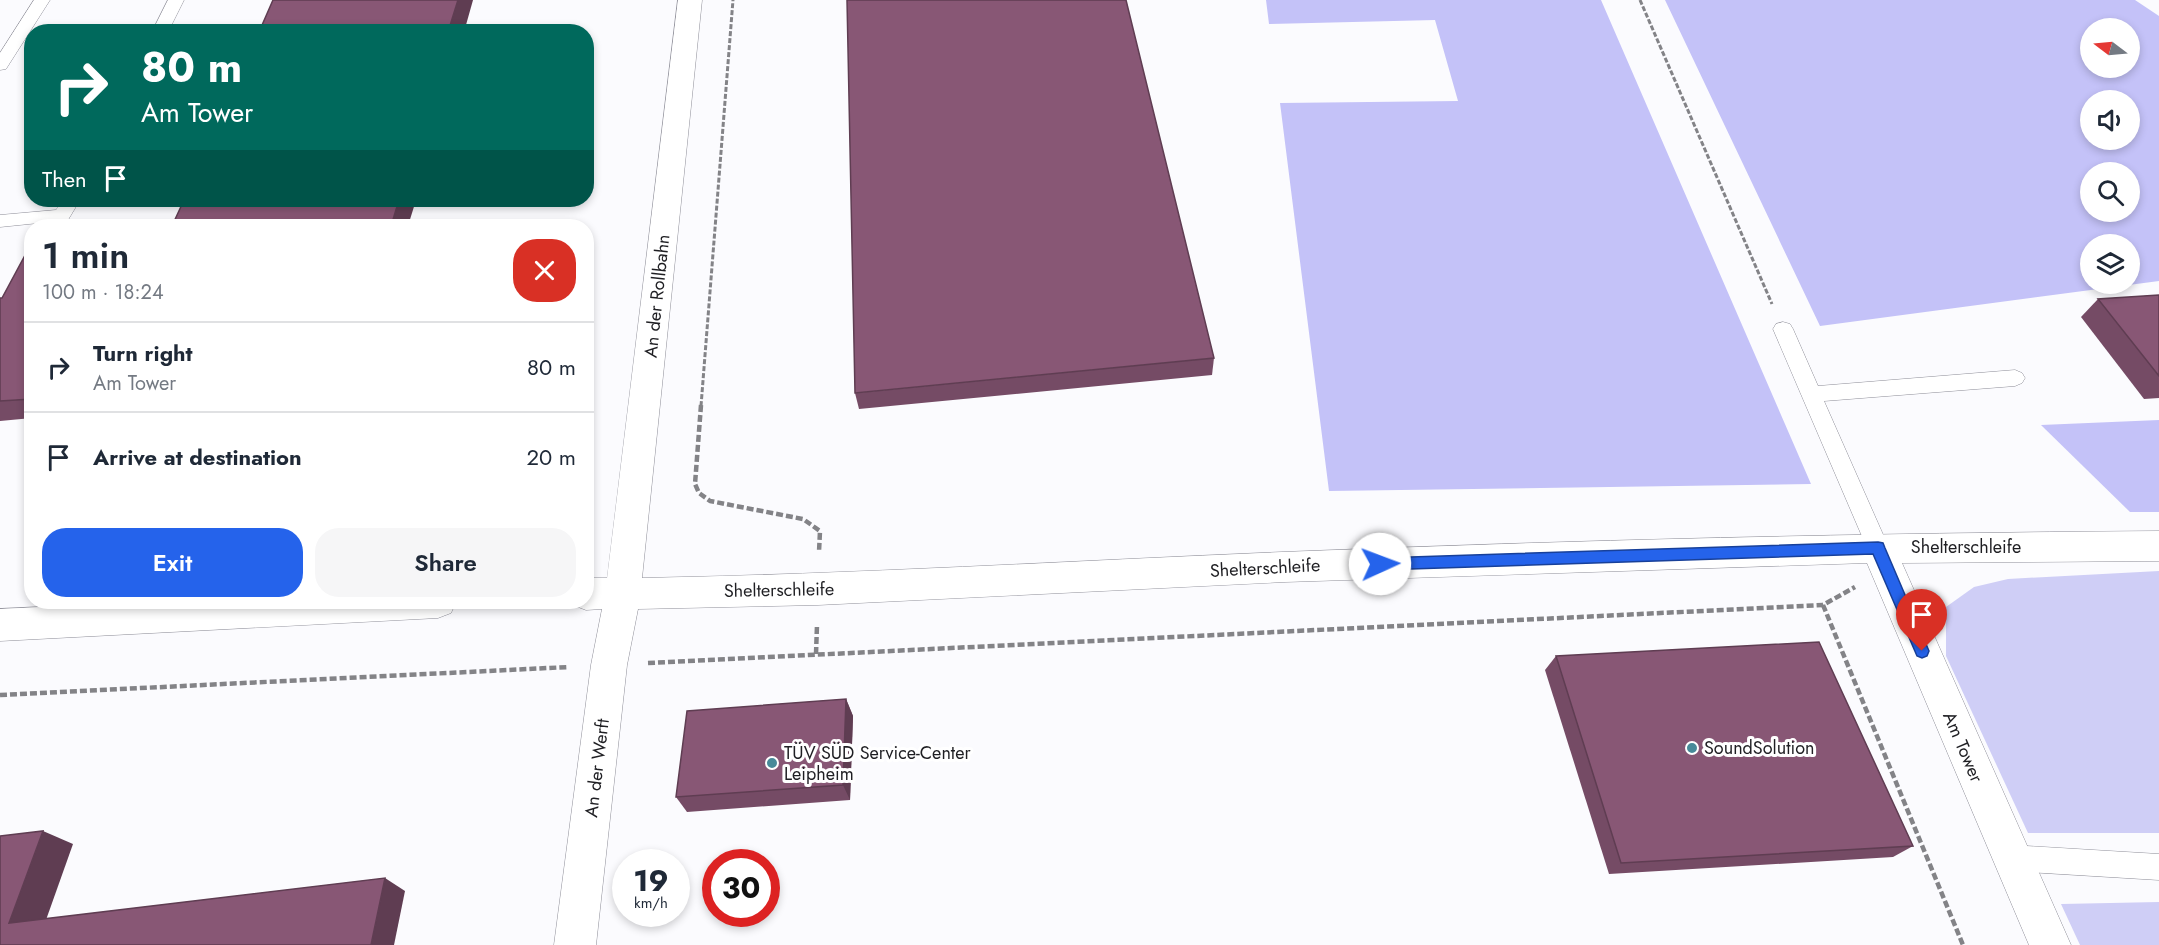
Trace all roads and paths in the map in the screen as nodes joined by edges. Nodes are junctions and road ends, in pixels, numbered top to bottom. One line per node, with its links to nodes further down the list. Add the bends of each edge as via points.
1 (42, 0): 6 (lane)
2 (177, 0): 7 (lane)
3 (690, 0): 20 (street, An der Rollbahn)
4 (733, 0): 19 (path, via 695,484 699,494 710,501 803,519 820,531)
5 (1640, 0): 14 (path)
6 (26, 24)
7 (164, 24)
8 (24, 28): 9 (lane)
9 (0, 65)
10 (66, 207): 12 (lane, via 62,216)
11 (24, 219): 13 (lane)
12 (25, 219)
13 (0, 221)
14 (1783, 329): 16 (lane)
15 (2015, 378): 16 (lane)
16 (1811, 393): 18 (lane)
17 (2159, 546): 18 (street, Shelterschleife)
18 (1882, 558): 19 (street, Shelterschleife, via 1285,567); 21 (path); 27 (street, Am Tower)
19 (818, 590): 20 (street, Shelterschleife); 24 (path)
20 (605, 593): 25 (street, An der Werft)
21 (1823, 605): 24 (path); 30 (path)
22 (305, 609): 23 (street)
23 (0, 625)
24 (816, 654): 25 (path)
25 (609, 665): 26 (path); 29 (street, An der Werft)
26 (0, 695)
27 (2010, 858): 28 (lane); 31 (street, Am Tower)
28 (2159, 867)
29 (575, 945)
30 (1963, 945)
31 (2050, 945)

